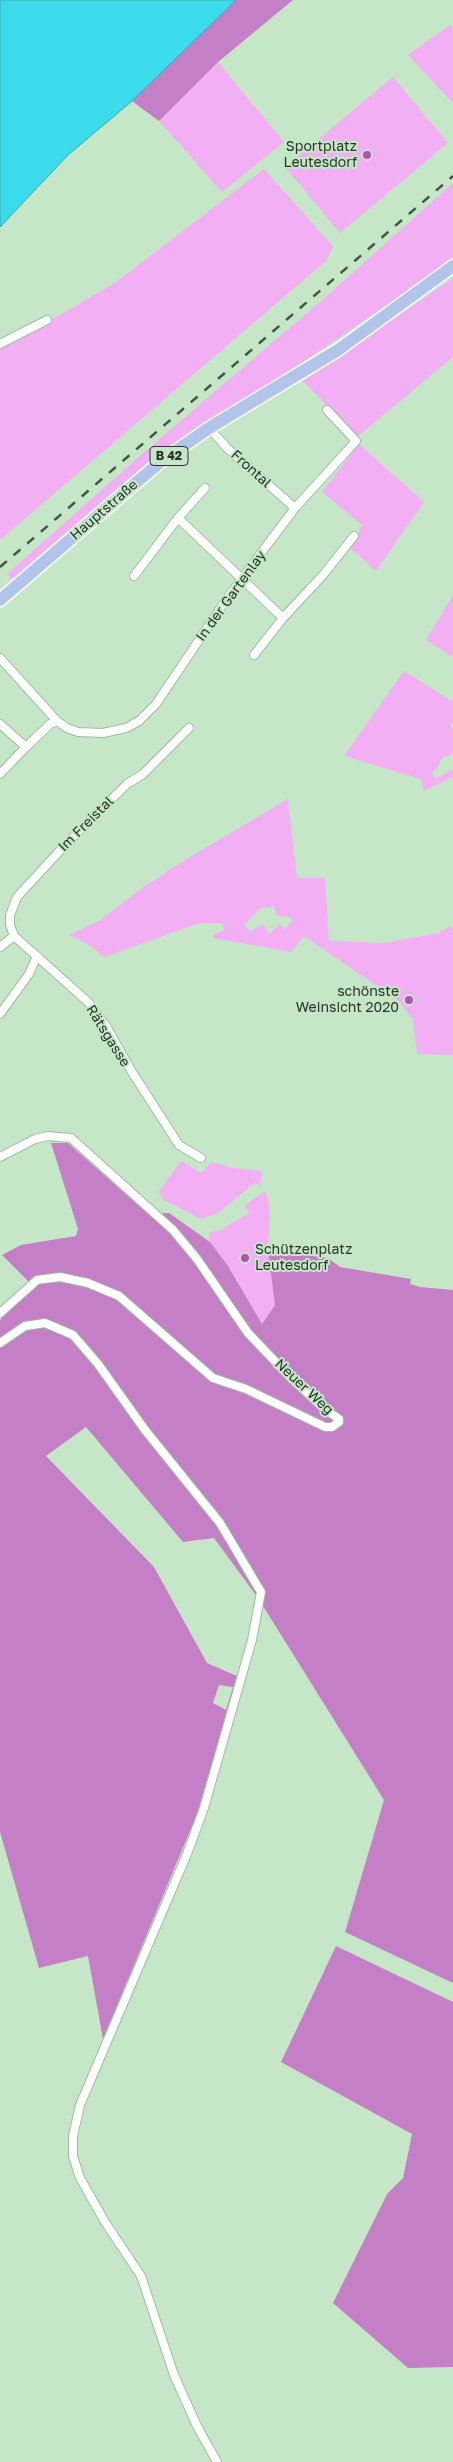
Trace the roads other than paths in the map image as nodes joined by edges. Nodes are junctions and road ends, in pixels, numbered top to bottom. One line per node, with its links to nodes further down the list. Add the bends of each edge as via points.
1 (453, 266): 5 (main road, Hauptstraße / B 42, via 360,335)
2 (47, 320): 3 (street)
3 (0, 344)
4 (327, 410): 7 (street, In der Gartenlay, via 356,441)
5 (209, 428): 7 (street, Frontal); 12 (main road, Hauptstraße / B 42, via 144,475)
6 (204, 488): 8 (street)
7 (295, 508): 11 (street, In der Gartenlay)
8 (178, 518): 10 (street); 11 (street)
9 (354, 536): 13 (street)
10 (134, 576)
11 (242, 578): 13 (street); 16 (street, In der Gartenlay, via 156,704 139,721 126,728 90,733 67,728)
12 (0, 600)
13 (283, 618): 14 (street)
14 (254, 655)
15 (0, 658): 16 (street)
16 (57, 721): 19 (street)
17 (0, 724): 19 (street)
18 (189, 728): 21 (street, Im Freistal, via 66,844 18,897 10,915)
19 (26, 747): 20 (street)
20 (0, 774)
21 (14, 936): 22 (street); 23 (street, Rätsgasse)
22 (0, 946)
23 (37, 956): 24 (street, via 29,974); 26 (street, Rätsgasse, via 88,1002 174,1138)
24 (0, 1014)
25 (0, 1157): 27 (street, Neuer Weg, via 35,1139 48,1136 71,1138 173,1230 248,1333 339,1422 325,1427 214,1378 119,1296 88,1283 60,1276 37,1280)
26 (201, 1158)
27 (0, 1313)
28 (0, 1343): 29 (street, via 25,1326 45,1323 72,1335 220,1523 261,1592 252,1640 204,1808 80,2105 73,2136 73,2156 80,2178 140,2276 174,2375 196,2426)
29 (217, 2462)

